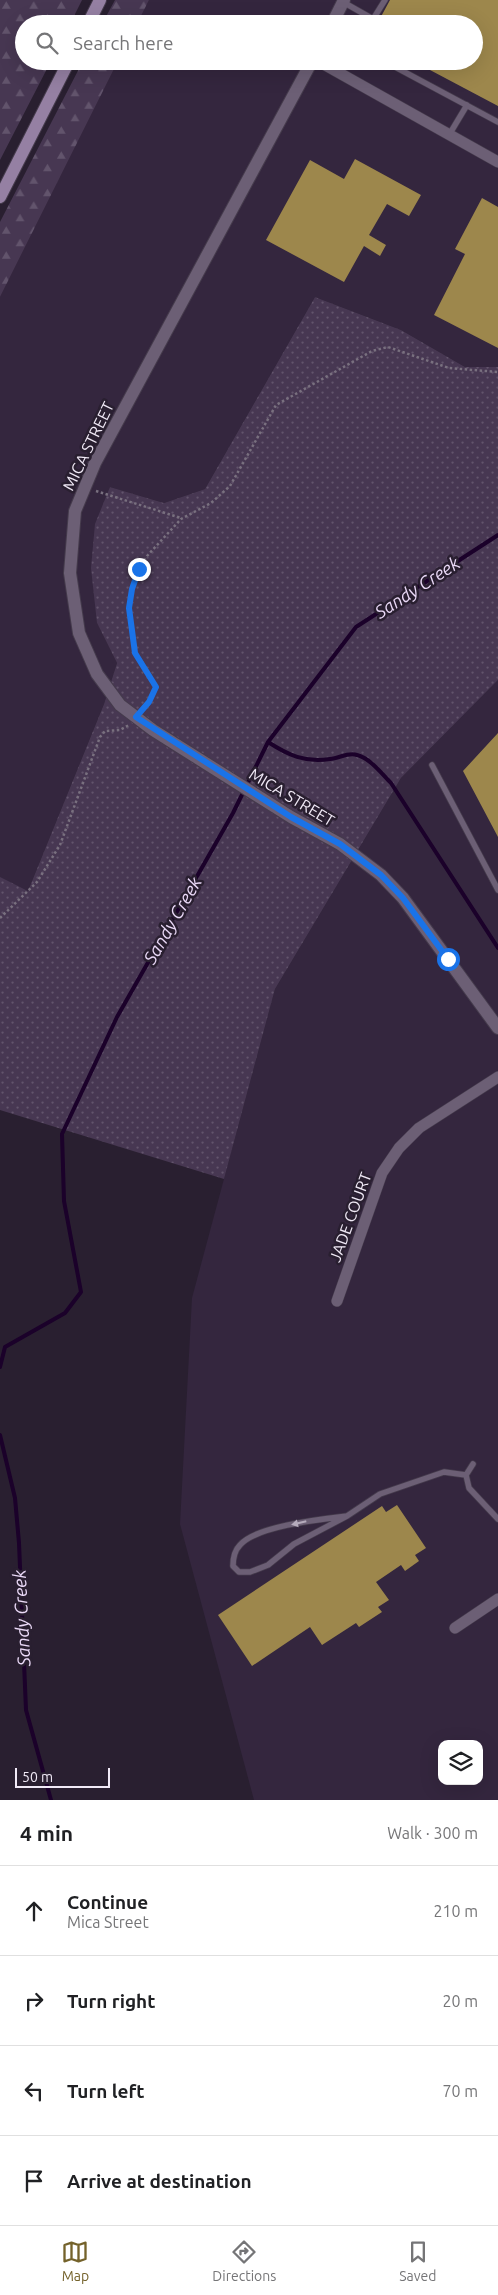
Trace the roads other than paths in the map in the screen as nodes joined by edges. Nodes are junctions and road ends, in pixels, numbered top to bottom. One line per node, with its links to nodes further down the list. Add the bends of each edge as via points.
1 (100, 0): 4 (main road)
2 (385, 0): 7 (lane)
3 (344, 1): 5 (street); 6 (lane)
4 (92, 15)
5 (337, 15)
6 (362, 15)
7 (375, 15)
8 (64, 70): 16 (main road)
9 (307, 70): 19 (street, MICA STREET, via 95,463 75,511 70,573 79,633 97,674 120,705 198,759 340,844 381,875 403,898)
10 (334, 70): 14 (street)
11 (401, 70): 12 (lane)
12 (467, 105): 13 (lane); 14 (lane)
13 (498, 122)
14 (450, 135): 15 (street)
15 (498, 162)
16 (0, 197)
17 (432, 766): 18 (lane)
18 (498, 890)
19 (498, 1028)
20 (498, 1077): 21 (street, JADE COURT, via 419,1128 399,1148 382,1173)
21 (337, 1302)
22 (473, 1464): 23 (lane)
23 (466, 1475): 24 (lane, via 444,1472 380,1494); 25 (lane, via 469,1488)
24 (347, 1516): 24 (lane, one-way to 24, via 301,1522 257,1534 240,1544 233,1566 239,1572 250,1572 268,1565 294,1544)
25 (498, 1519)
26 (498, 1599): 27 (street)
27 (456, 1628)

